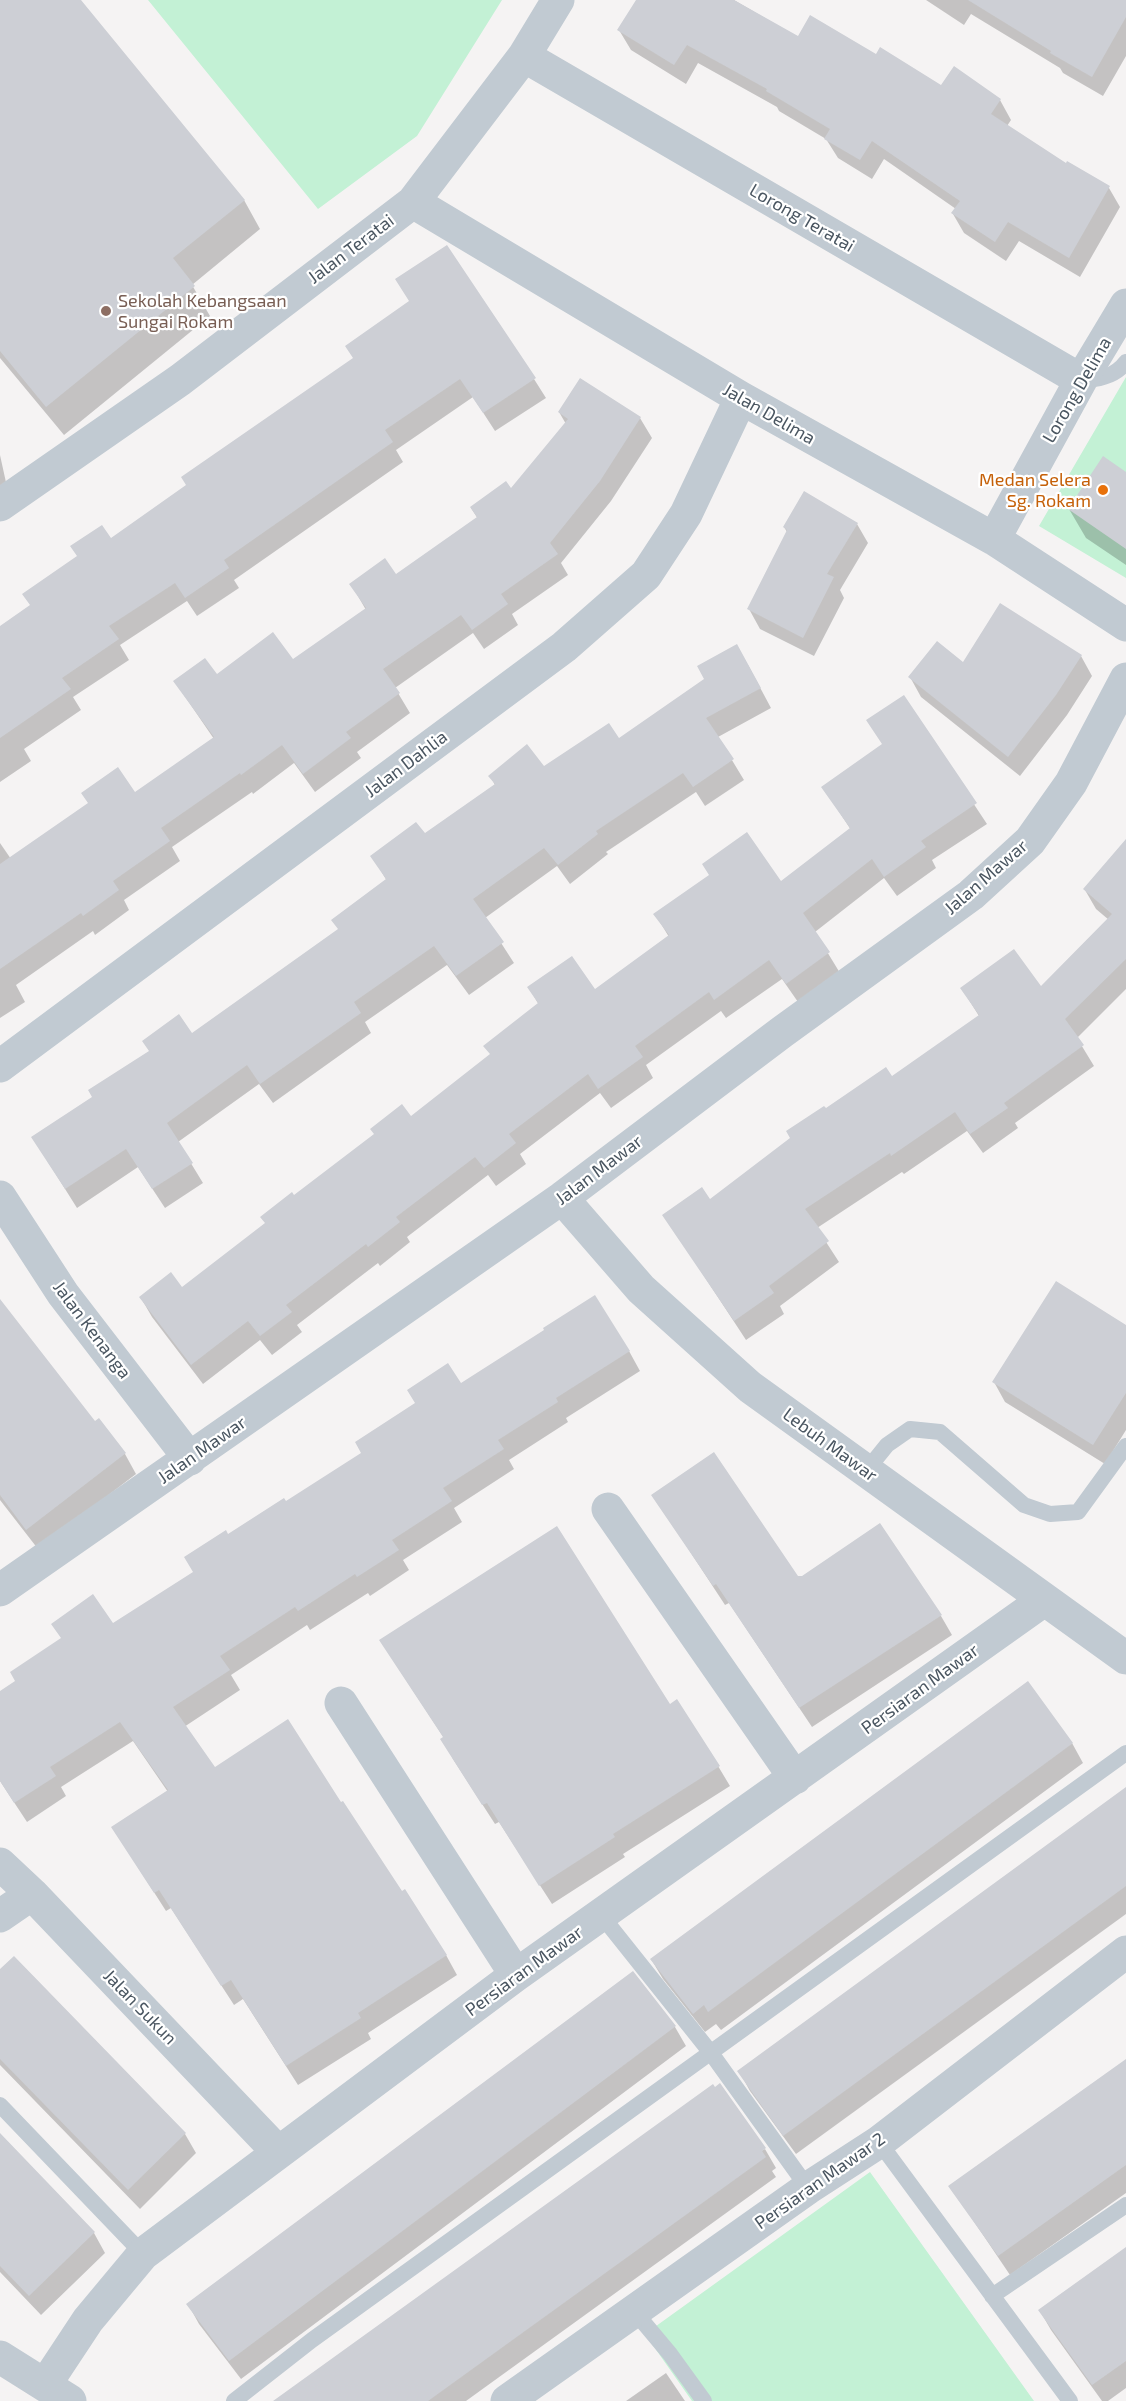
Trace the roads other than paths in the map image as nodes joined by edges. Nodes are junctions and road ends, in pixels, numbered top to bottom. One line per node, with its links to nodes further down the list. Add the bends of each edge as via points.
1 (558, 0): 2 (street, Jalan Teratai)
2 (524, 56): 3 (street, Jalan Teratai); 6 (street, Lorong Teratai)
3 (413, 202): 7 (street, Jalan Delima); 8 (street, Jalan Teratai, via 180,380)
4 (1126, 305): 6 (street, Lorong Delima)
5 (1126, 362): 6 (lane, via 1099,380)
6 (1081, 380): 9 (street, Lorong Delima)
7 (741, 398): 9 (street, Jalan Delima); 12 (street, Jalan Dahlia, via 686,513 646,575 564,647)
8 (0, 506)
9 (994, 539): 10 (street, Jalan Delima)
10 (1126, 625)
11 (1126, 679): 14 (street, Jalan Mawar, via 1071,783 1030,841 971,895)
12 (0, 1066)
13 (0, 1197): 16 (street, Jalan Kenanga, via 63,1294)
14 (562, 1198): 16 (street, Jalan Mawar); 17 (street, Lebuh Mawar, via 640,1288 750,1387)
15 (1126, 1446): 17 (lane, via 1078,1512 1050,1514 1024,1505 940,1432 910,1429 887,1445)
16 (190, 1459): 19 (street, Jalan Mawar)
17 (866, 1471): 20 (street, Lebuh Mawar)
18 (608, 1509): 24 (street)
19 (0, 1590)
20 (1044, 1600): 21 (street, Lebuh Mawar); 24 (street, Persiaran Mawar)
21 (1126, 1658)
22 (341, 1703): 30 (street)
23 (1126, 1753): 31 (lane)
24 (795, 1778): 27 (street, Persiaran Mawar)
25 (0, 1864): 26 (street, Jalan Sukun)
26 (32, 1894): 28 (street); 34 (street, Jalan Sukun)
27 (602, 1915): 30 (street, Persiaran Mawar); 31 (lane)
28 (0, 1916)
29 (1126, 1952): 33 (street, Persiaran Mawar 2)
30 (516, 1975): 34 (street, Persiaran Mawar)
31 (711, 2053): 35 (lane); 42 (lane, via 312,2340)
32 (0, 2105): 37 (lane)
33 (879, 2142): 35 (street, Persiaran Mawar 2); 38 (lane)
34 (278, 2152): 37 (street, Persiaran Mawar)
35 (808, 2188): 39 (street, Persiaran Mawar 2)
36 (1126, 2205): 38 (lane)
37 (143, 2254): 41 (street, Persiaran Mawar, via 88,2320)
38 (992, 2296): 45 (lane)
39 (634, 2312): 43 (street, Persiaran Mawar 2); 44 (lane)
40 (0, 2357): 41 (street)
41 (58, 2393)
42 (234, 2401)
43 (507, 2401)
44 (704, 2401)
45 (1070, 2401)

